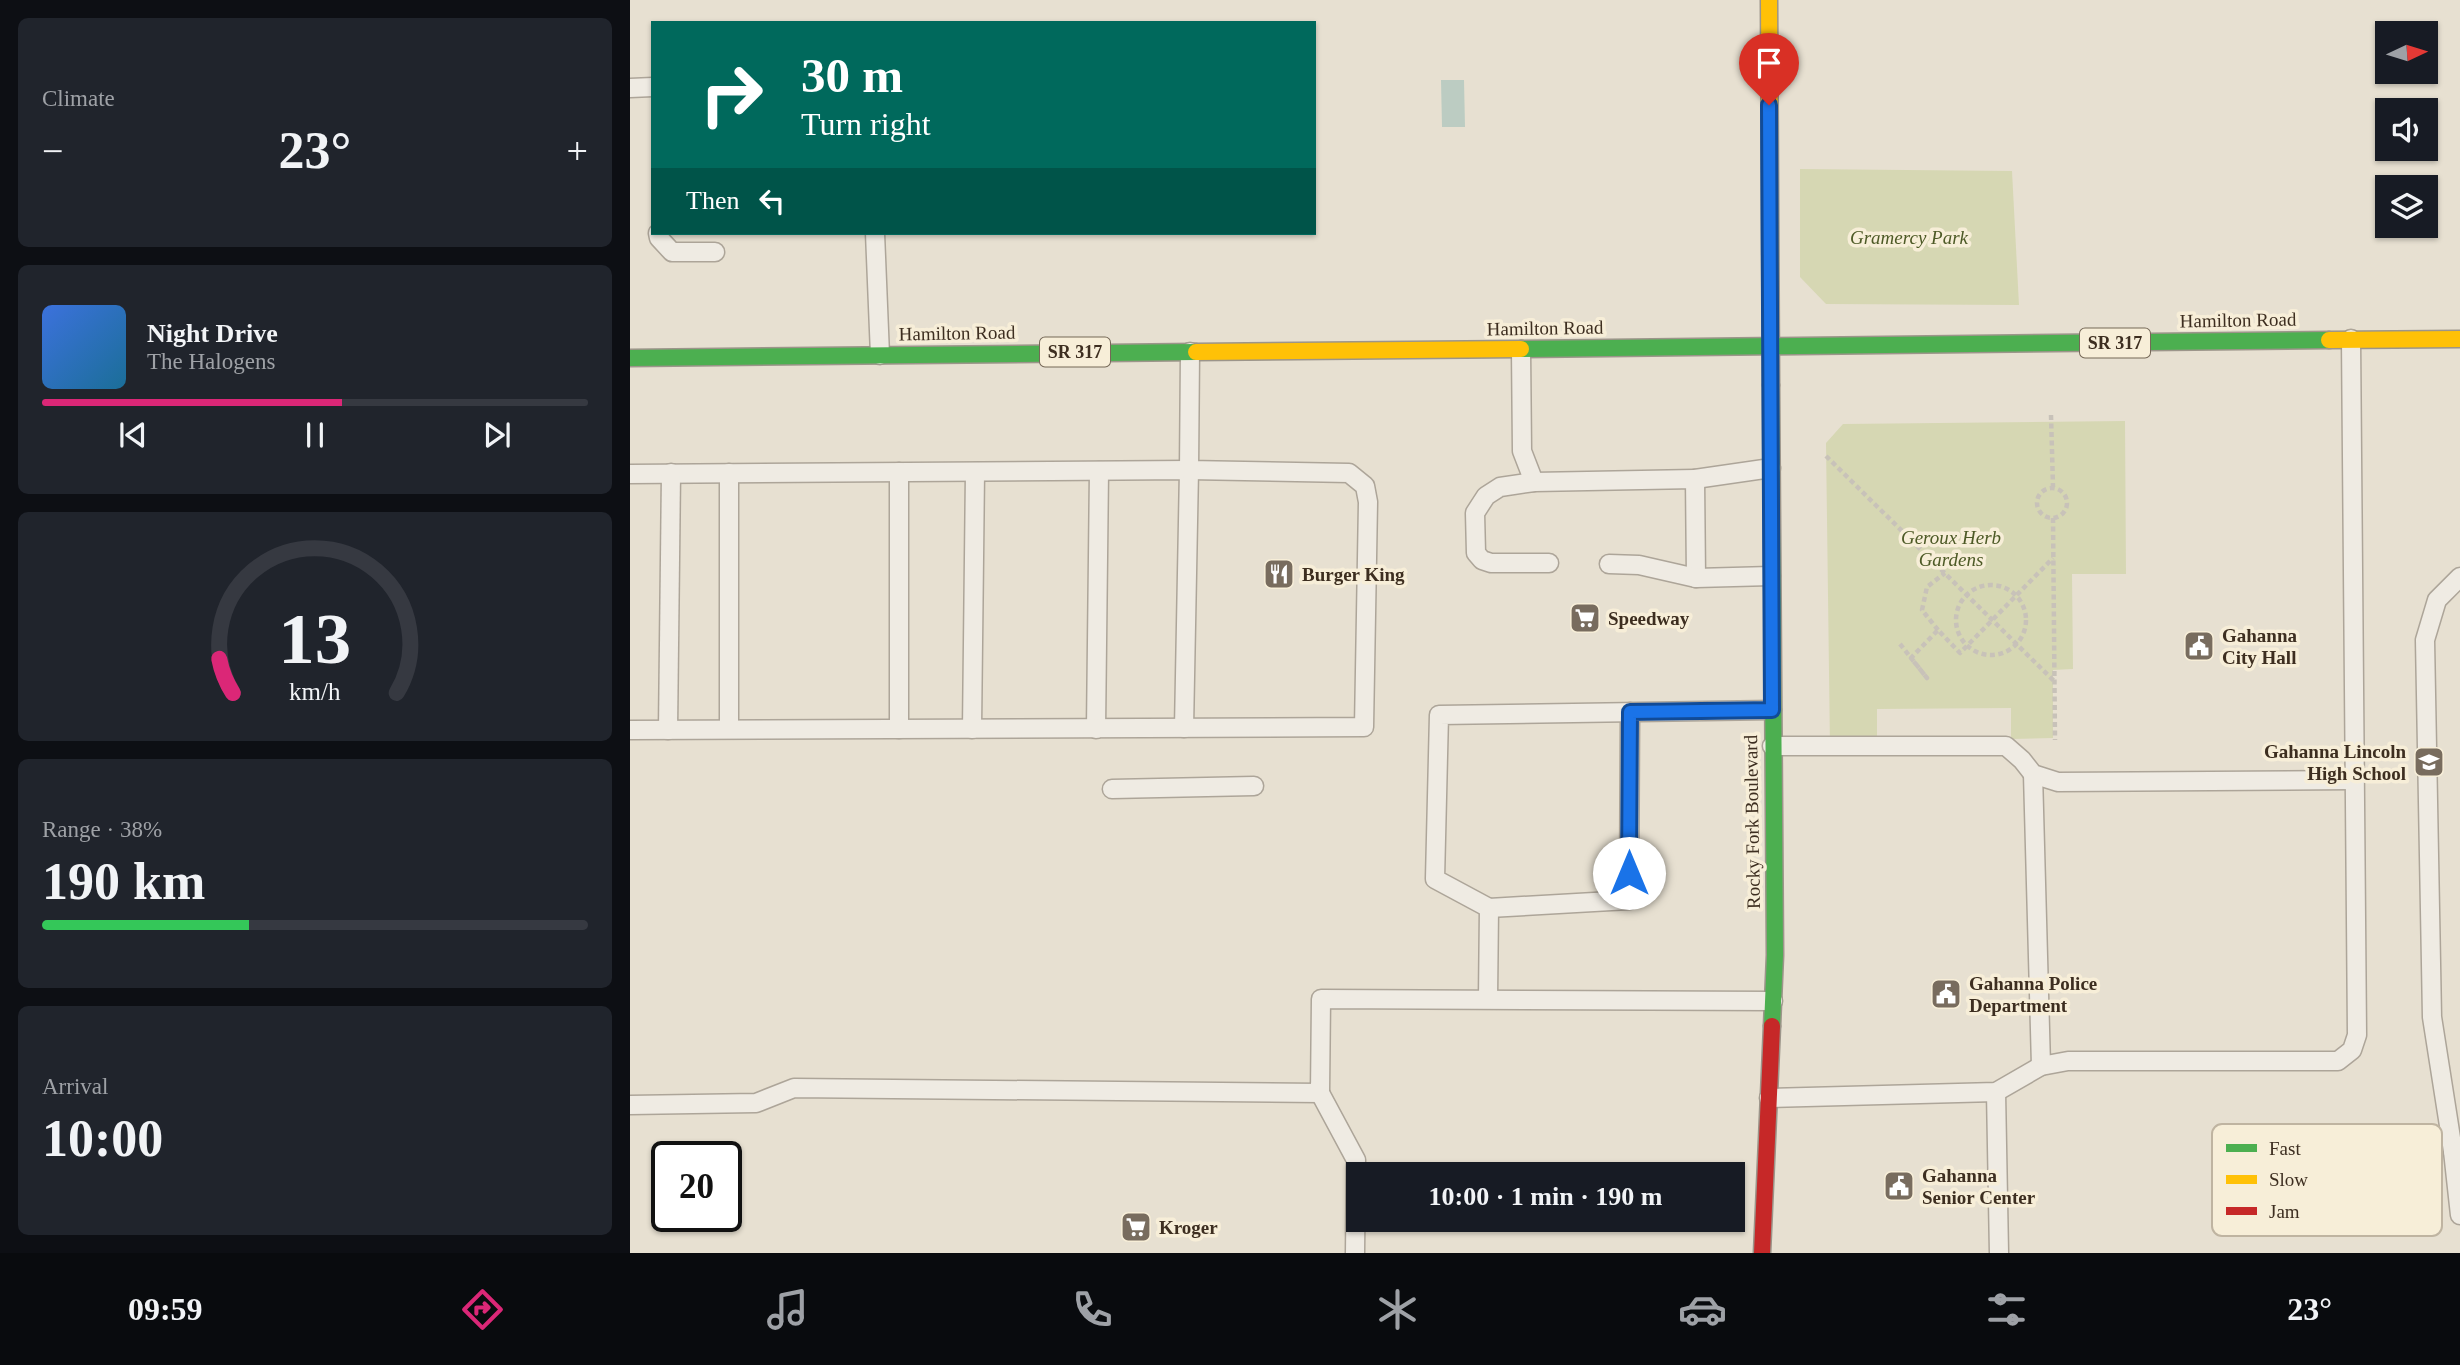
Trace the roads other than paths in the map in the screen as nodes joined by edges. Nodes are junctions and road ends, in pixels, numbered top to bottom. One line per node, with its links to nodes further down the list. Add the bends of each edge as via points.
1 (1769, 0): 9 (main road, Rocky Fork Boulevard)
2 (630, 88): 3 (lane)
3 (651, 88)
4 (658, 235): 6 (lane, via 672,252)
5 (875, 235): 12 (lane)
6 (715, 253)
7 (2351, 339): 8 (main road, Hamilton Road / SR 317); 9 (main road, Hamilton Road / SR 317); 40 (lane)
8 (2460, 339)
9 (1769, 347): 10 (main road, Hamilton Road / SR 317); 14 (main road, Rocky Fork Boulevard)
10 (1521, 350): 11 (main road, Hamilton Road / SR 317); 23 (lane, via 1522,451)
11 (1190, 352): 12 (main road, Hamilton Road / SR 317); 15 (lane)
12 (880, 355): 13 (main road, Hamilton Road / SR 317)
13 (630, 358)
14 (1771, 468): 22 (lane); 26 (main road, Rocky Fork Boulevard)
15 (1189, 470): 17 (lane); 31 (lane); 31 (lane, via 1349,473 1365,486 1364,727)
16 (975, 471): 17 (lane); 18 (lane); 34 (lane)
17 (1099, 471): 35 (lane)
18 (899, 472): 20 (lane); 33 (lane)
19 (671, 473): 20 (lane); 21 (lane); 37 (lane)
20 (729, 473): 32 (lane)
21 (630, 474)
22 (1695, 479): 23 (lane); 28 (lane)
23 (1534, 482): 24 (lane, via 1500,487 1486,496 1475,513 1476,553 1491,563)
24 (1549, 563)
25 (1609, 564): 28 (lane, via 1639,565)
26 (1771, 576): 28 (lane); 29 (main road, Rocky Fork Boulevard)
27 (2460, 577): 51 (lane, via 2437,600 2425,640 2432,1017)
28 (1696, 578)
29 (1772, 710): 30 (lane); 38 (main road, Rocky Fork Boulevard)
30 (1630, 712): 43 (lane, via 1629,900); 43 (lane, via 1439,715 1435,879)
31 (1184, 728): 35 (lane)
32 (729, 729): 33 (lane); 37 (lane)
33 (899, 729): 34 (lane)
34 (972, 729): 35 (lane)
35 (1096, 729)
36 (630, 730): 37 (lane)
37 (668, 730)
38 (1772, 746): 39 (lane, via 2006,746); 45 (main road, Rocky Fork Boulevard)
39 (2033, 774): 40 (lane, via 2057,782); 46 (lane)
40 (2356, 780): 46 (lane, via 2357,1035 2352,1050 2338,1061 2068,1061)
41 (1254, 786): 42 (lane)
42 (1112, 789)
43 (1489, 908): 44 (lane)
44 (1488, 999): 45 (lane); 48 (lane, via 1321,999)
45 (1773, 1001): 49 (main road, Rocky Fork Boulevard)
46 (2041, 1066): 47 (lane)
47 (1996, 1092): 49 (lane); 55 (lane)
48 (1320, 1093): 50 (lane, via 794,1088 756,1104); 53 (lane, via 1356,1160)
49 (1769, 1098): 54 (main road, Rocky Fork Boulevard)
50 (630, 1105)
51 (2457, 1151): 52 (lane)
52 (2460, 1215)
53 (1355, 1253)
54 (1762, 1253)
55 (1999, 1253)

